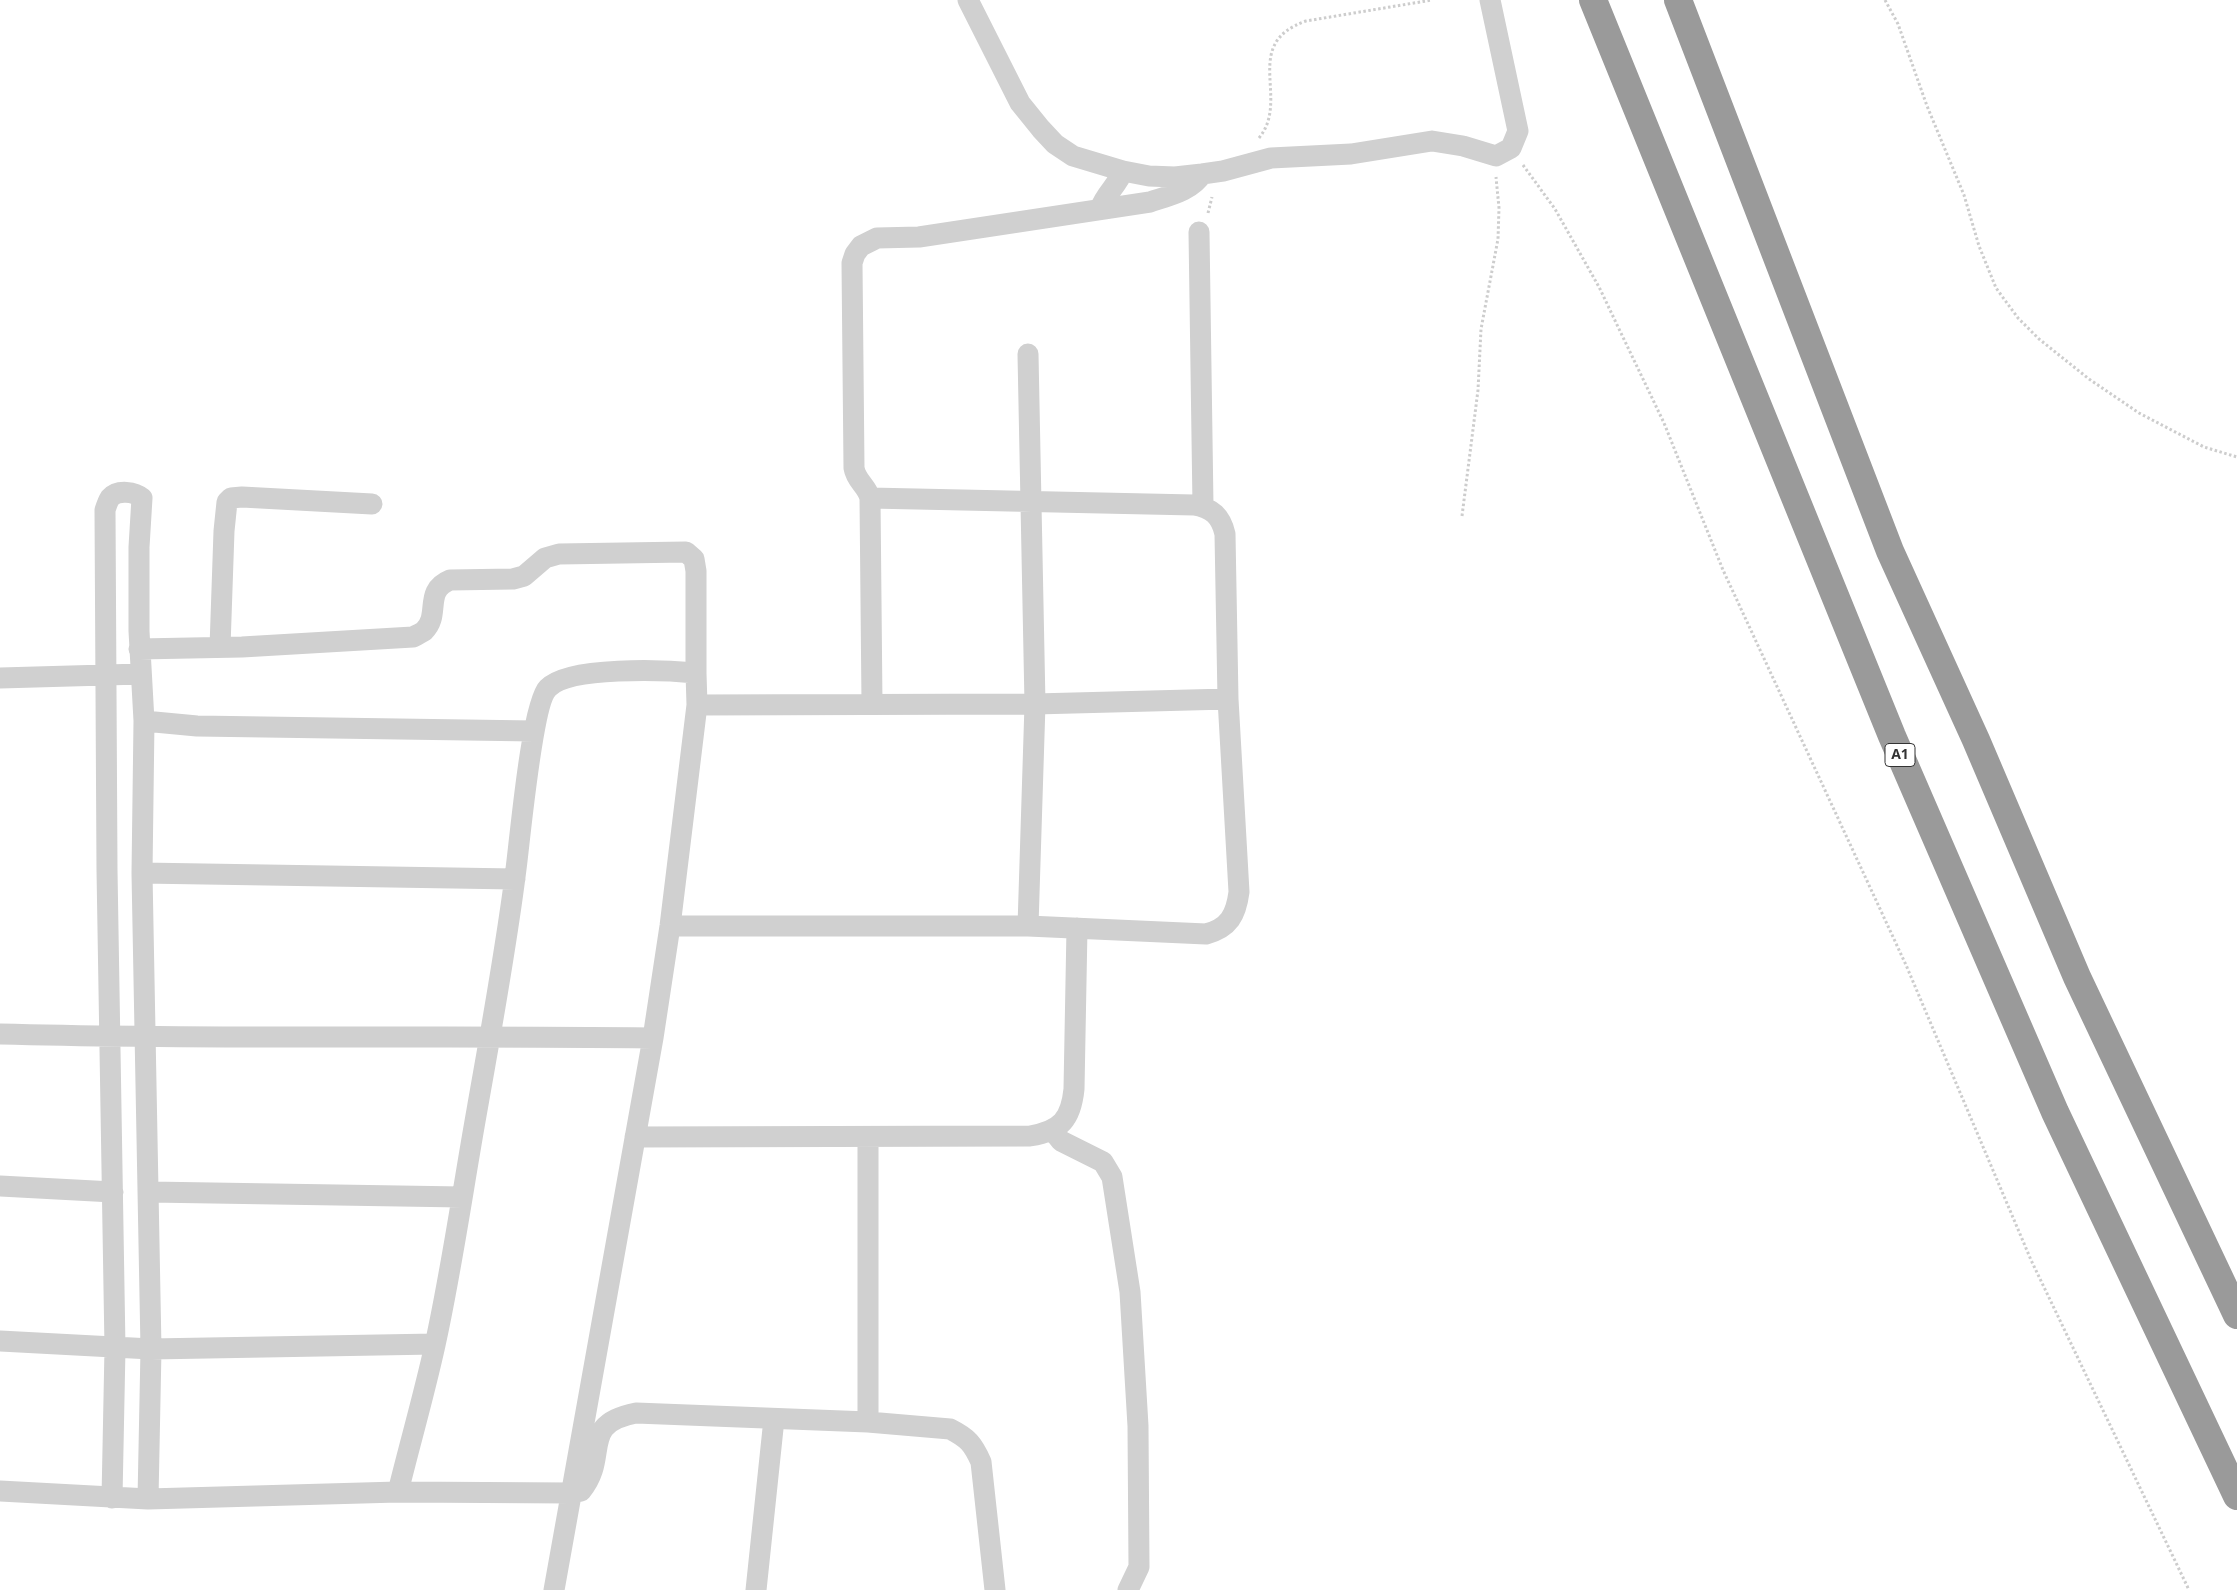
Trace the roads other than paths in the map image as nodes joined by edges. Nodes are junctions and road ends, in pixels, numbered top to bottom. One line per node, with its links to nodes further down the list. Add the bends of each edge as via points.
1 (968, 0): 5 (street, via 1020,103 1041,129 1073,156)
2 (1490, 0): 6 (street, via 1518,131 1515,141 1503,152 1432,141 1351,154 1271,158)
3 (1594, 0): 55 (highway, A1, via 1900,755 2055,1112)
4 (1678, 0): 45 (highway, via 1890,551 1976,740 2077,977)
5 (1123, 171): 6 (street, via 1175,177); 7 (street)
6 (1202, 174): 7 (street, via 1191,186 1166,197)
7 (1100, 209): 10 (street, via 926,236 877,238 861,246 852,263 854,468 857,480)
8 (1199, 232): 13 (street)
9 (1028, 354): 11 (street)
10 (870, 498): 11 (street); 23 (street)
11 (1031, 502): 13 (street); 24 (street)
12 (372, 504): 16 (street, via 231,498 227,502 224,531)
13 (1203, 506): 22 (street, via 1218,516 1225,534)
14 (106, 555): 15 (street); 15 (street, via 105,510 110,498 118,493 136,493 142,498); 20 (street)
15 (139, 556): 17 (street)
16 (220, 647): 17 (street); 18 (street, via 414,637 424,631 432,619 434,594 440,584 450,580 513,579 524,576 545,558 559,554 686,552 694,559 696,571)
17 (139, 649): 19 (street)
18 (696, 673): 25 (street); 27 (street, via 602,673 569,677 549,686 542,694)
19 (141, 674): 20 (street); 26 (street)
20 (107, 675): 21 (street); 35 (street)
21 (0, 678)
22 (1228, 699): 24 (street); 32 (street, via 1239,892 1231,920 1219,930 1206,934)
23 (872, 704): 24 (street); 25 (street)
24 (1035, 704): 31 (street)
25 (697, 705): 30 (street)
26 (144, 720): 27 (street, via 198,726); 28 (street)
27 (534, 731): 29 (street)
28 (142, 873): 29 (street); 36 (street)
29 (515, 879): 34 (street)
30 (670, 926): 31 (street); 37 (street)
31 (1028, 926): 32 (street)
32 (1077, 928): 38 (street, via 1074,1089 1070,1111)
33 (0, 1034): 35 (street)
34 (490, 1036): 36 (street); 37 (street); 44 (street)
35 (109, 1037): 36 (street); 42 (street)
36 (145, 1037): 43 (street)
37 (653, 1038): 39 (street)
38 (1053, 1131): 40 (street, via 1030,1136); 61 (street, via 1061,1141 1102,1162 1112,1177 1130,1292 1138,1426 1139,1567)
39 (634, 1138): 40 (street); 54 (street)
40 (868, 1138): 51 (street)
41 (0, 1186): 42 (street)
42 (113, 1192): 48 (street)
43 (150, 1192): 44 (street); 49 (street)
44 (462, 1197): 47 (street)
45 (2237, 1315)
46 (0, 1341): 48 (street)
47 (435, 1344): 49 (street); 53 (street)
48 (115, 1348): 49 (street); 56 (street)
49 (151, 1348): 57 (street)
50 (774, 1419): 51 (street); 54 (street, via 636,1413 619,1416 607,1423 599,1437 589,1482 581,1491); 59 (street)
51 (868, 1422): 60 (street, via 950,1429 974,1446 982,1469)
52 (0, 1491): 56 (street)
53 (398, 1492): 54 (street); 57 (street)
54 (572, 1493): 58 (street)
55 (2237, 1496)
56 (112, 1498): 57 (street)
57 (148, 1499)
58 (554, 1590)
59 (756, 1590)
60 (995, 1590)
61 (1128, 1590)

